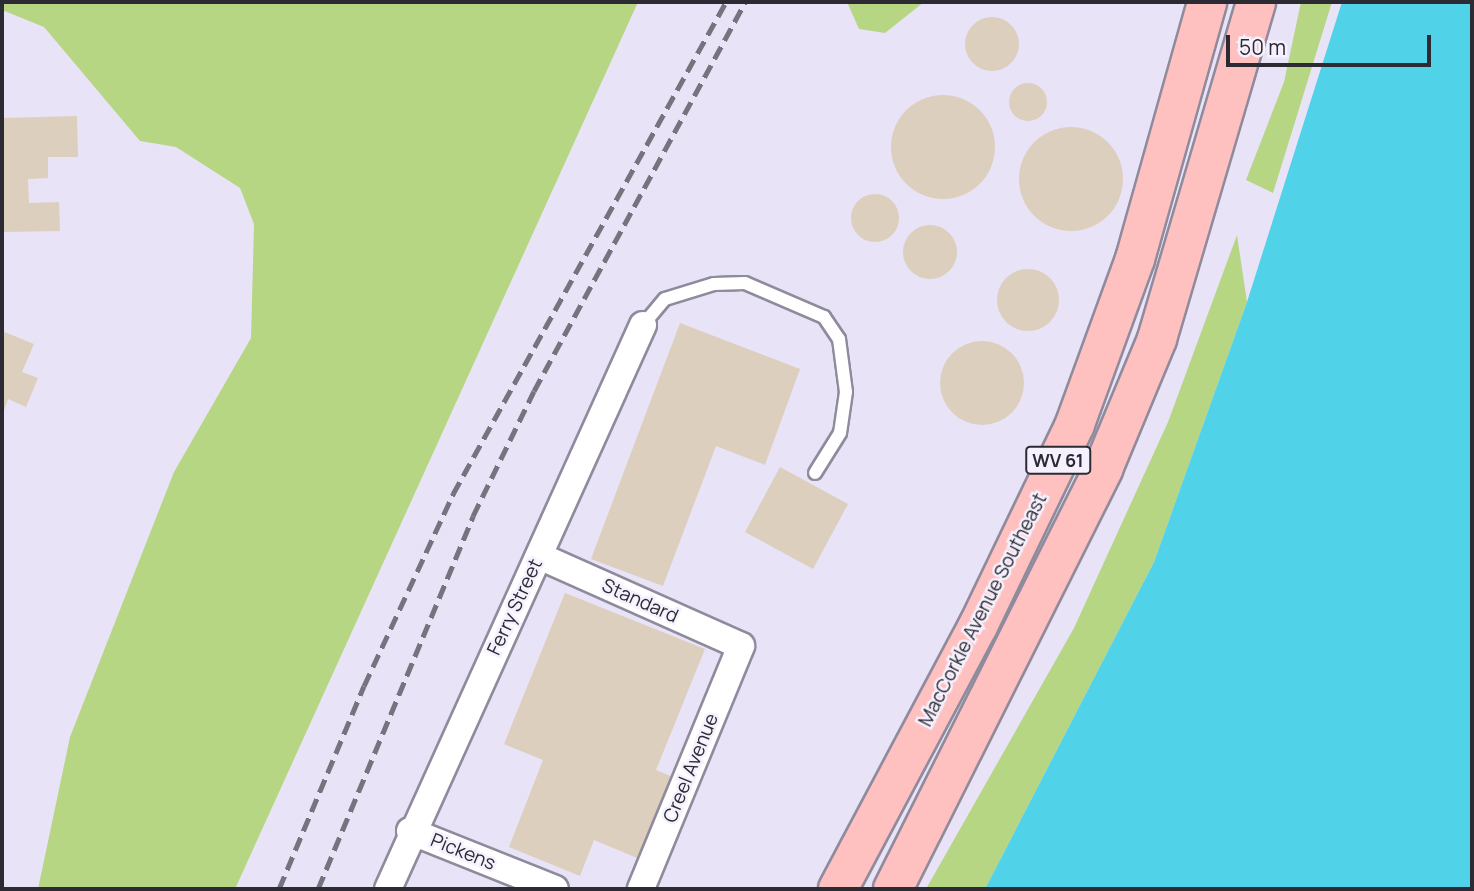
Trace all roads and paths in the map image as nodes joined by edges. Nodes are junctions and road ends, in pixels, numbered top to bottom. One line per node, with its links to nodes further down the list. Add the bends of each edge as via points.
1 (1207, 2): 11 (main road, MacCorkle Avenue Southeast / WV 61, via 1135,259 1076,424 978,626)
2 (1256, 2): 12 (main road, WV 61, via 1157,340 1103,469)
3 (643, 325): 4 (lane, via 666,299 714,284 745,283 824,317 839,339 846,392 840,433); 5 (street, Ferry Street)
4 (815, 474)
5 (539, 556): 6 (street, Standard); 7 (street, Ferry Street)
6 (741, 646): 10 (street, Creel Avenue)
7 (410, 831): 8 (street, Ferry Street); 9 (street, Pickens)
8 (388, 889)
9 (555, 889)
10 (641, 889)
11 (838, 889)
12 (893, 889)

